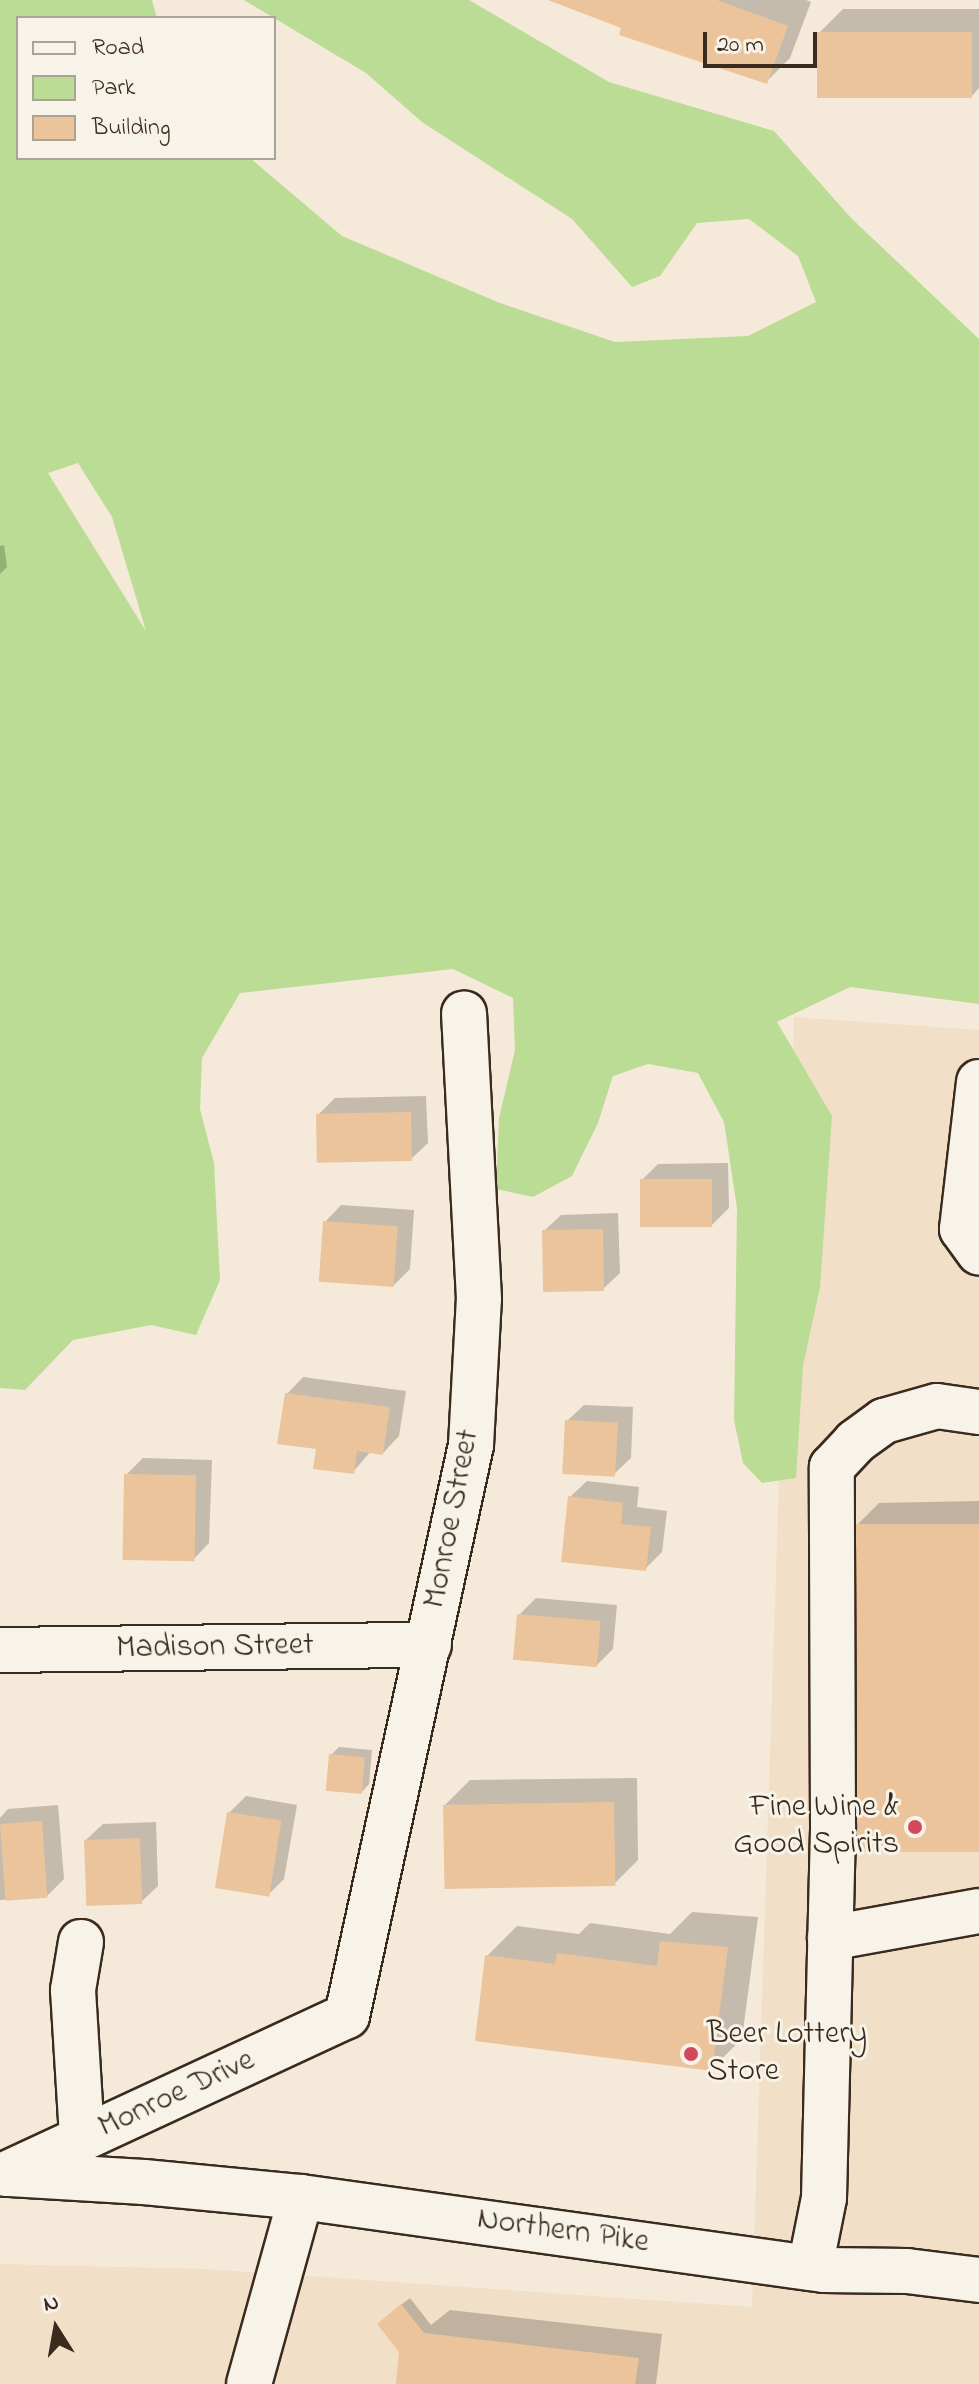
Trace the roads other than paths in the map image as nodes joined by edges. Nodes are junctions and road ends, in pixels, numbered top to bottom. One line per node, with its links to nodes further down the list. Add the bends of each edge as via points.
1 (464, 1013): 5 (street, Monroe Street, via 479,1299 471,1445)
2 (979, 1082): 3 (street, via 962,1229)
3 (979, 1252)
4 (979, 1412): 8 (street, via 937,1406 884,1421 832,1467)
5 (429, 1645): 6 (street, Madison Street); 10 (street, Monroe Street)
6 (0, 1650)
7 (979, 1911): 8 (street)
8 (830, 1938): 14 (street, via 824,2198)
9 (81, 1942): 11 (street, via 73,1990)
10 (347, 2016): 11 (street, Monroe Drive)
11 (82, 2139): 12 (street, Monroe Drive)
12 (3, 2174): 13 (street, Northern Pike)
13 (301, 2197): 14 (street, Northern Pike); 17 (street)
14 (817, 2269): 15 (street, Northern Pike, via 907,2271); 16 (street, Northern Pike)
15 (979, 2280)
16 (979, 2311)
17 (249, 2384)

